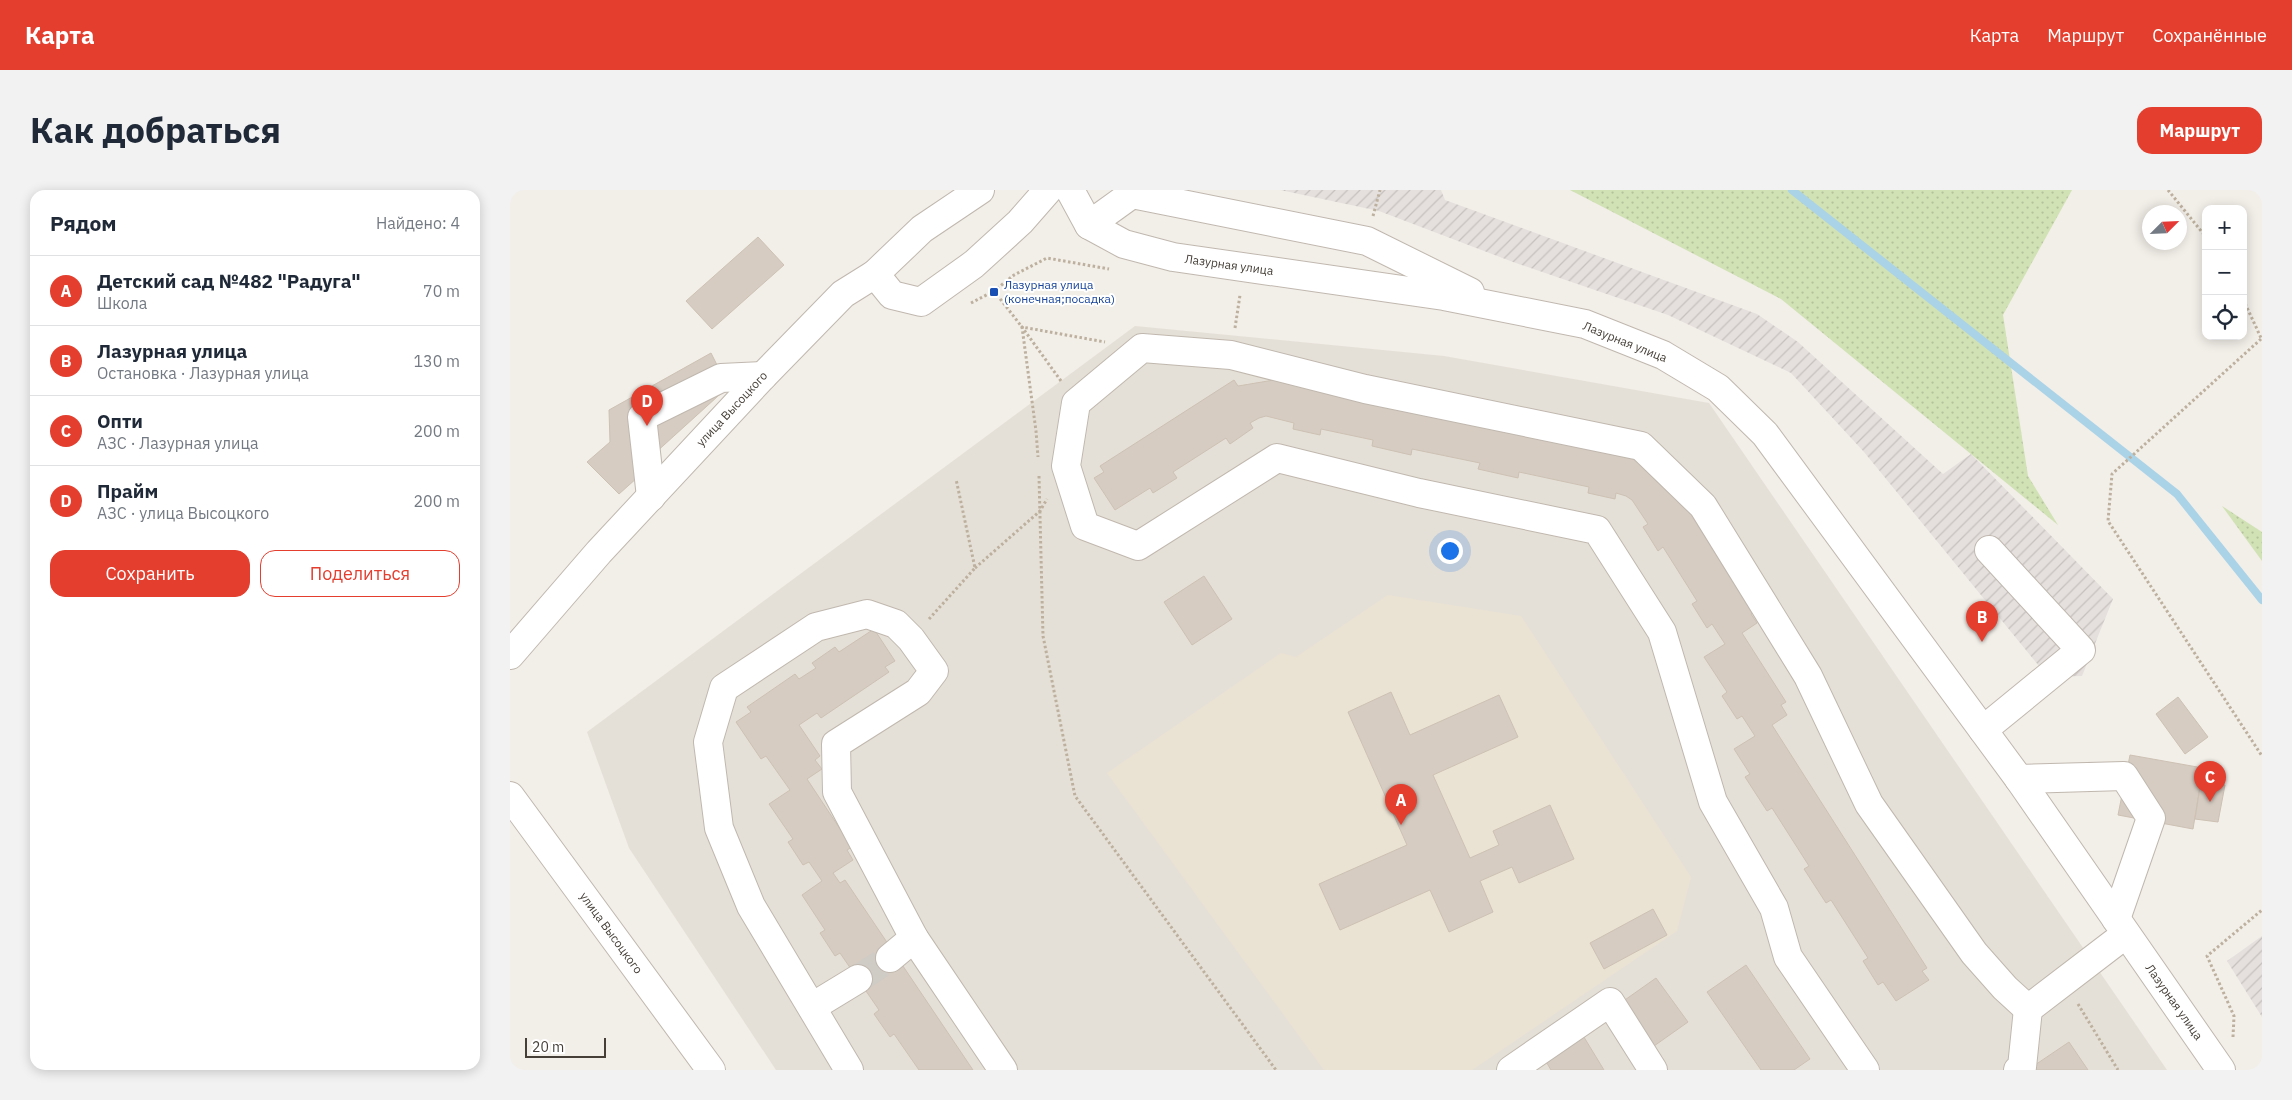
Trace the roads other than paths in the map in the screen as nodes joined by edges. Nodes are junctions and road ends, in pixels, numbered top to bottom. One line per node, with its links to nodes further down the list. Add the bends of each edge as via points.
1 (980, 190): 5 (street, улица Высоцкого, via 922,229)
2 (1048, 190): 5 (street, via 1020,222 974,264 921,302 892,295)
3 (1070, 190): 4 (street)
4 (1089, 225): 6 (street, Лазурная улица, via 1124,244 1173,258 1444,296); 6 (street, via 1132,194 1367,241)
5 (875, 274): 7 (street, улица Высоцкого, via 843,294)
6 (1499, 307): 11 (street, Лазурная улица, via 1585,324 1663,355 1718,388 1765,434)
7 (763, 376): 8 (street, улица Высоцкого); 8 (street, via 721,378 642,417)
8 (651, 497): 10 (street, улица Высоцкого)
9 (1989, 550): 11 (street, via 2080,650)
10 (510, 655)
11 (1982, 730): 12 (street, Лазурная улица)
12 (2019, 779): 14 (street, Лазурная улица); 14 (street, via 2124,776 2151,818)
13 (510, 796): 20 (street, улица Высоцкого)
14 (2121, 927): 19 (street, via 2064,982); 27 (street, Лазурная улица)
15 (914, 938): 16 (street); 18 (street, via 837,792 836,744 918,692 934,672 896,624 867,614 816,627 724,688 708,742 719,828 751,906); 22 (street)
16 (890, 958)
17 (858, 979): 18 (street)
18 (812, 1007): 21 (street)
19 (2028, 1009): 25 (street, via 1974,953 1869,804 1808,676 1703,506 1641,446 1365,389 1231,355 1142,348 1076,403 1066,466 1085,526 1138,546 1277,458 1419,493 1597,530 1662,632 1713,802 1774,908 1788,957); 26 (street, via 2022,1068)
20 (712, 1070)
21 (849, 1070)
22 (1003, 1070)
23 (1511, 1070): 24 (street, via 1610,1002)
24 (1653, 1070)
25 (1865, 1070)
26 (2018, 1070)
27 (2221, 1070)

